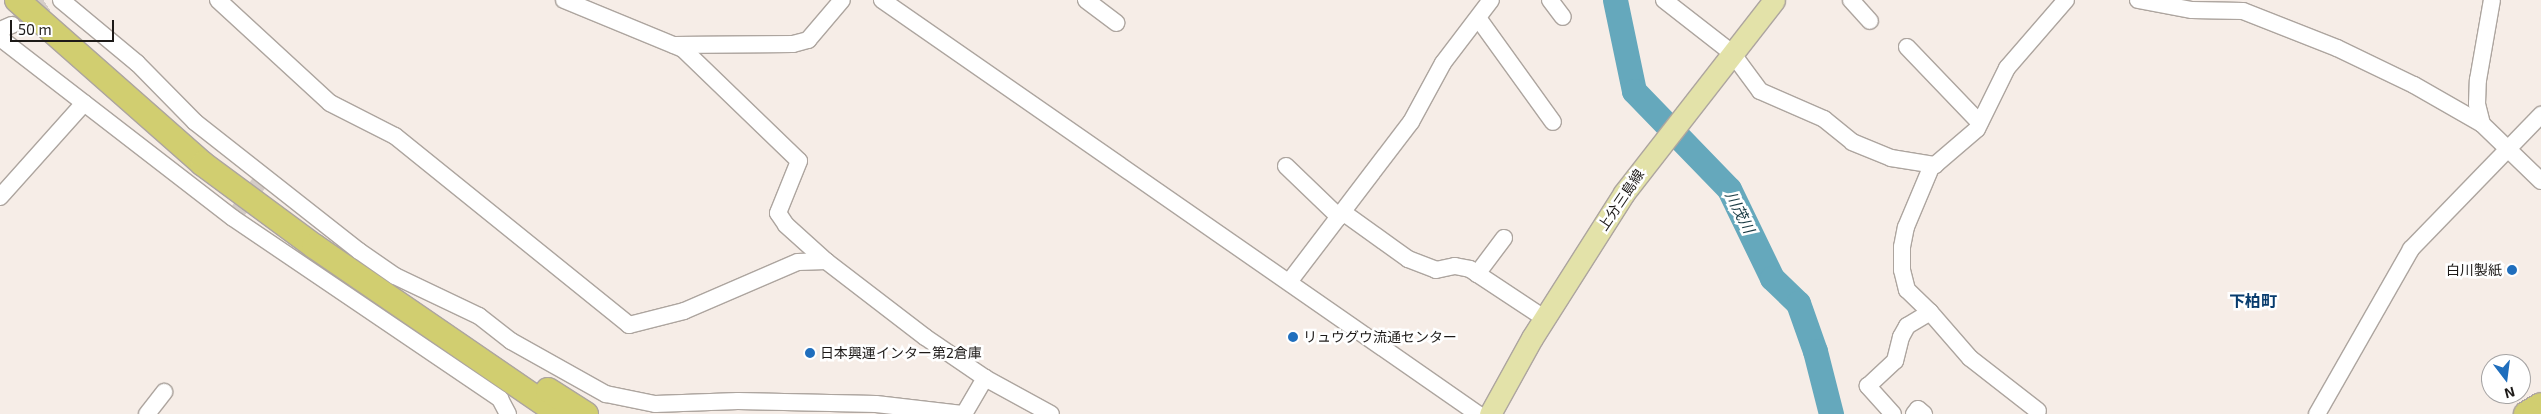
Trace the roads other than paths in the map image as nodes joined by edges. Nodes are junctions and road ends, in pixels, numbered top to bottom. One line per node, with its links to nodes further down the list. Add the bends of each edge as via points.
1 (17, 0): 36 (highway, via 203,164)
2 (218, 0): 37 (street, via 330,103 395,136 630,325 684,311 798,262)
3 (564, 0): 21 (street)
4 (842, 0): 21 (street, via 808,40 793,44)
5 (882, 0): 39 (street)
6 (1086, 0): 19 (street)
7 (1491, 0): 17 (street)
8 (1550, 0): 16 (street)
9 (1664, 0): 23 (street)
10 (1774, 0): 23 (main road, 上分三島線)
11 (1850, 0): 18 (street)
12 (2066, 0): 27 (street, via 2007,68)
13 (2138, 0): 28 (street, via 2192,10 2243,11 2337,48 2414,85)
14 (2492, 0): 28 (street, via 2478,80 2477,104)
15 (59, 1): 50 (street, via 137,63 195,122 261,180 396,276 479,316 511,341 606,394 655,404 738,401 876,404)
16 (1563, 17)
17 (1478, 18): 26 (street); 34 (street, via 1443,63 1411,122)
18 (1870, 21)
19 (1116, 23)
20 (0, 38): 24 (street)
21 (674, 46): 37 (street, via 682,49 799,161 778,213 786,226)
22 (1907, 47): 27 (street)
23 (1732, 53): 30 (street, via 1760,91 1824,119 1852,142 1891,158); 41 (main road, 上分三島線, via 1624,193)
24 (84, 103): 33 (street); 47 (street, via 236,215 500,399)
25 (2541, 115): 29 (street)
26 (1553, 122)
27 (1980, 124): 30 (street)
28 (2482, 124): 29 (street)
29 (2509, 148): 32 (street); 57 (street, via 2411,249)
30 (1932, 165): 40 (street, via 1906,228 1902,247 1907,290)
31 (1286, 166): 34 (street)
32 (2541, 182)
33 (0, 197)
34 (1341, 215): 38 (street, via 1408,259 1436,270 1455,266); 39 (street)
35 (1504, 238): 38 (street)
36 (314, 246): 48 (highway); 49 (highway)
37 (826, 261): 42 (street)
38 (1477, 274): 41 (street)
39 (1289, 282): 52 (street)
40 (1930, 312): 45 (street, via 1970,358); 54 (street, via 1907,326 1895,361 1868,386)
41 (1544, 318): 53 (main road, 上分三島線)
42 (985, 378): 50 (street); 51 (street)
43 (164, 392): 46 (street)
44 (2541, 405): 58 (highway)
45 (2038, 411)
46 (146, 414)
47 (508, 414)
48 (559, 414)
49 (586, 414)
50 (964, 414)
51 (1051, 414)
52 (1478, 414)
53 (1490, 414)
54 (1893, 414)
55 (1914, 414): 56 (street, via 1918,409)
56 (1924, 414)
57 (2317, 414)
58 (2526, 414)

